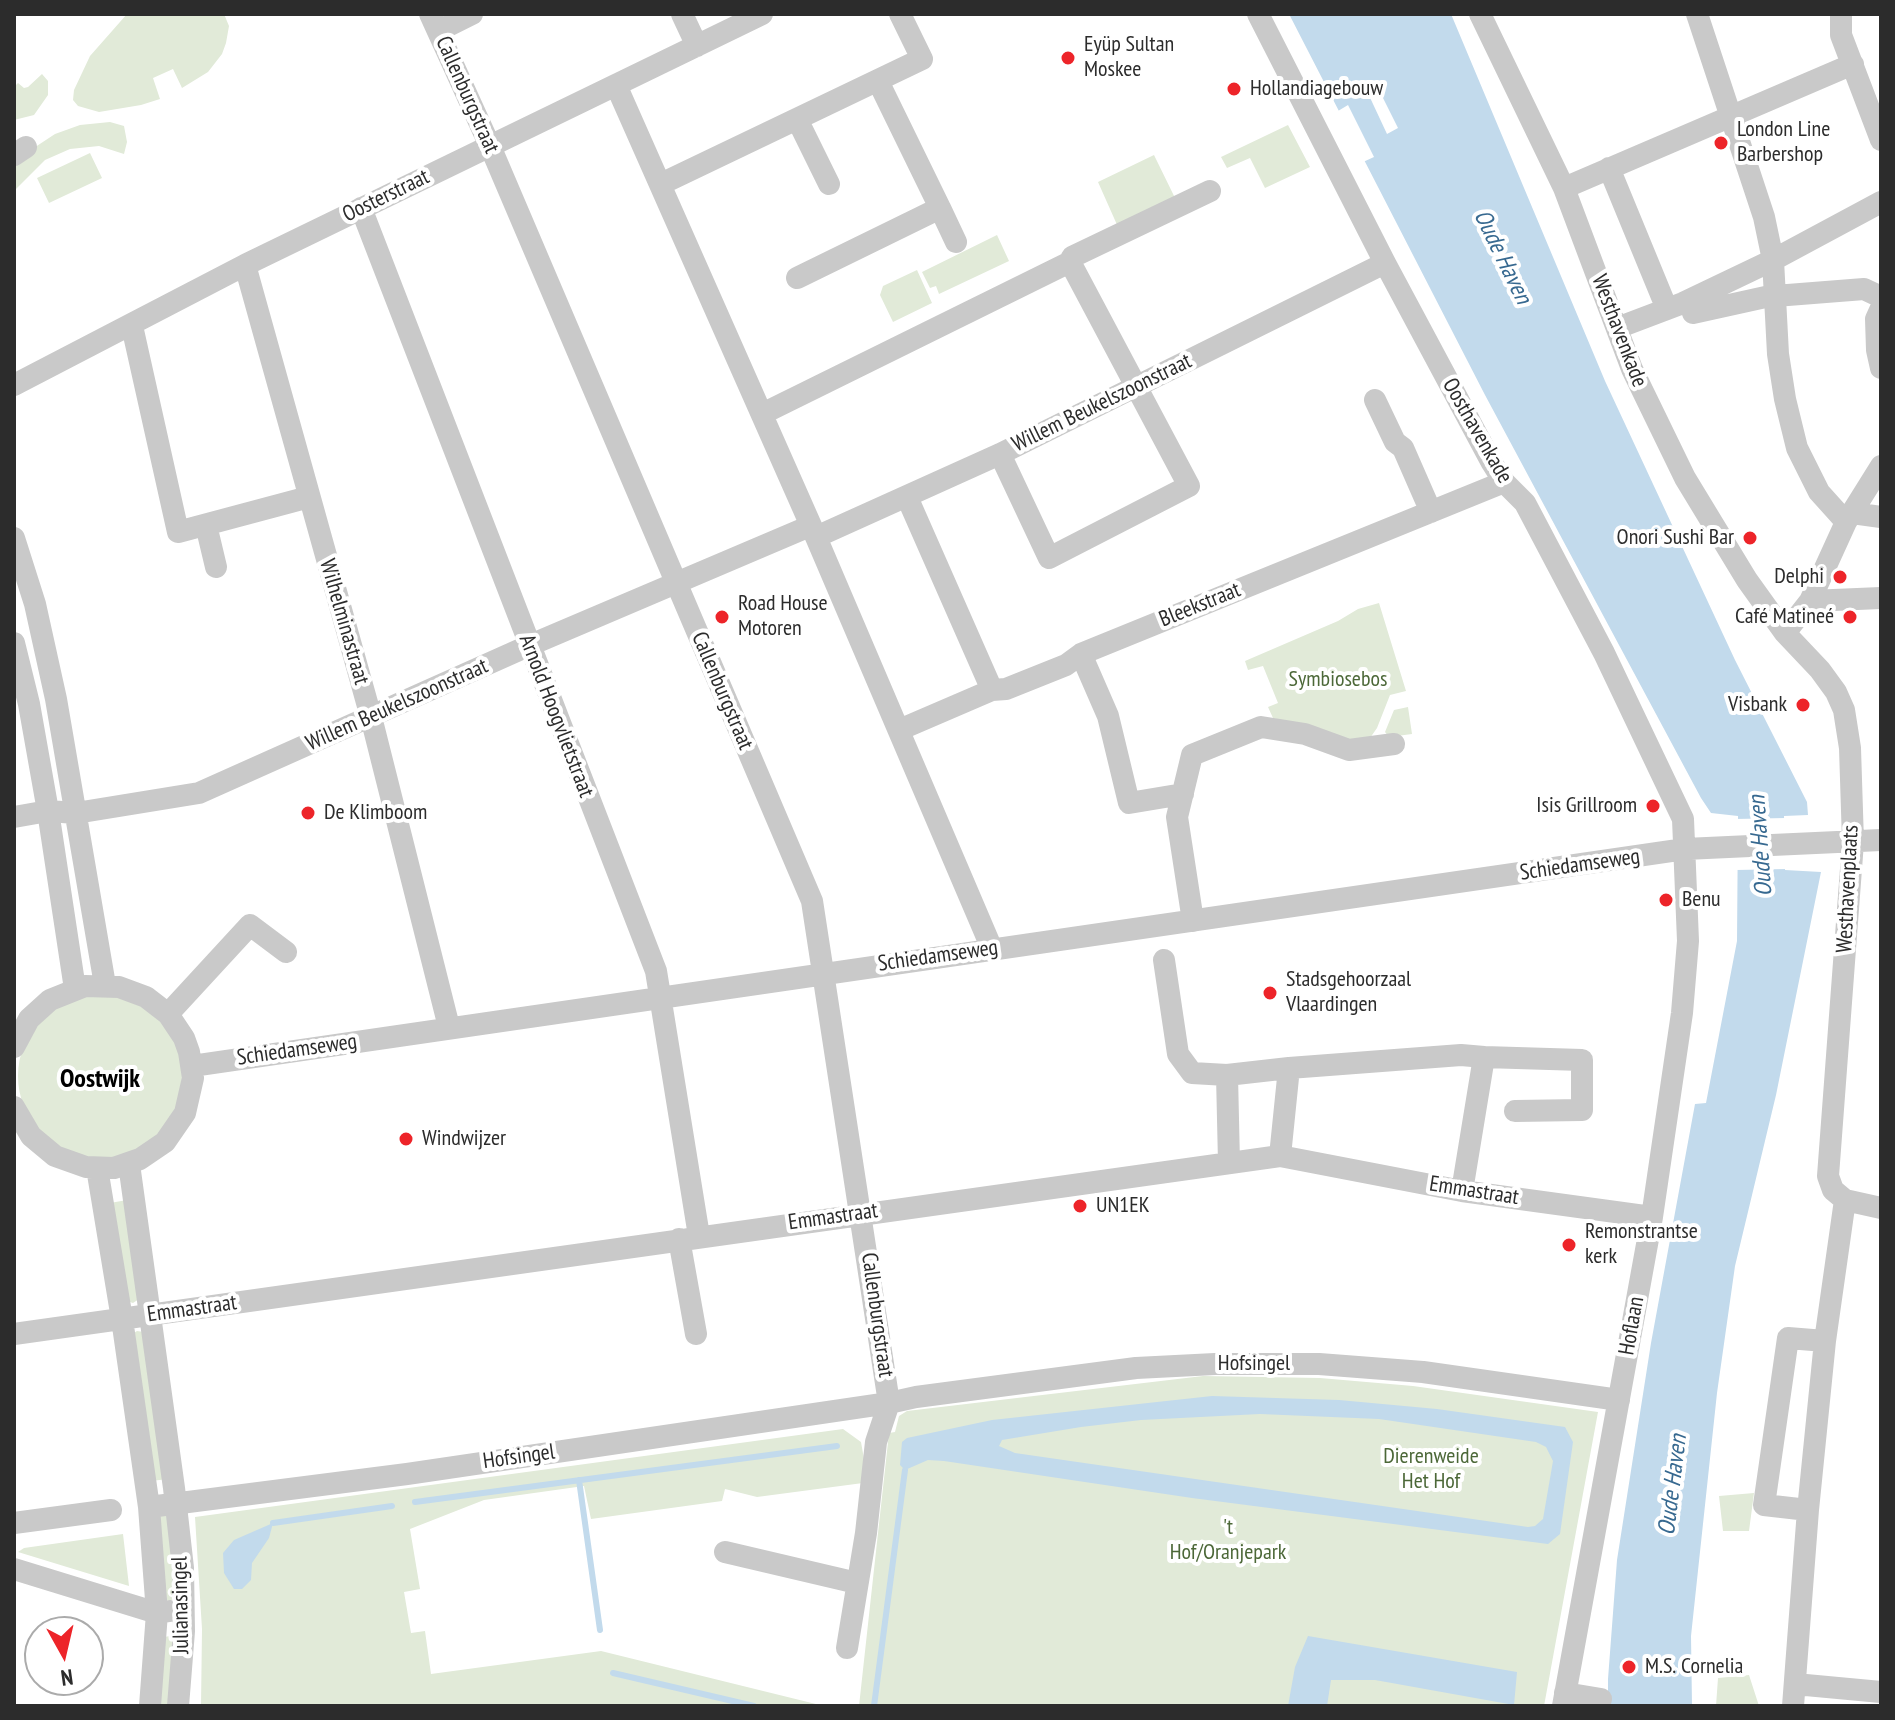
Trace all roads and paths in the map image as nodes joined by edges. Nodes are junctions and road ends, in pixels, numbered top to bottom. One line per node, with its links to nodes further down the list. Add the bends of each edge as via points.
1 (472, 14): 9 (street)
2 (682, 14): 10 (street)
3 (762, 14): 10 (street, Oosterstraat)
4 (900, 14): 12 (street, via 922,59)
5 (1258, 14): 29 (street, Oosthavenkade)
6 (1480, 14): 21 (street, Westhavenkade)
7 (1697, 14): 14 (street)
8 (1841, 14): 11 (street)
9 (434, 23): 17 (street, Callenburgstraat)
10 (697, 46): 13 (street, Oosterstraat)
11 (1843, 68): 14 (street); 16 (street)
12 (878, 81): 15 (street); 25 (street)
13 (616, 85): 17 (street, Oosterstraat); 19 (street)
14 (1731, 115): 18 (street); 27 (street)
15 (797, 119): 19 (street); 20 (street)
16 (1881, 140)
17 (490, 146): 24 (street, Oosterstraat); 56 (street, Callenburgstraat)
18 (1609, 168): 21 (street); 35 (street)
19 (661, 184): 43 (street)
20 (829, 184)
21 (1564, 188): 38 (street, Westhavenkade)
22 (1210, 191): 28 (street)
23 (1881, 202): 27 (street)
24 (361, 208): 30 (street, Oosterstraat); 61 (street, Arnold Hoogvlietstraat)
25 (940, 208): 26 (street); 31 (street)
26 (956, 242)
27 (1773, 260): 32 (street); 35 (street)
28 (1070, 262): 41 (street); 43 (street)
29 (1385, 263): 41 (street, Willem Beukelszoonstraat); 46 (street, Oosthavenkade)
30 (245, 265): 37 (street, Oosterstraat); 47 (street, Wilhelminastraat)
31 (797, 278)
32 (1772, 296): 33 (street, via 1864,289); 36 (street); 51 (street, via 1797,448 1819,492)
33 (1881, 297)
34 (1881, 308): 39 (street, via 1876,319)
35 (1667, 309): 38 (street)
36 (1693, 313)
37 (132, 326): 40 (street, Oosterstraat); 52 (street, via 178,532)
38 (1617, 328): 59 (street, Westhavenkade, via 1685,478)
39 (1881, 368)
40 (14, 385)
41 (1138, 385): 44 (street, Willem Beukelszoonstraat); 44 (street, via 1189,486 1049,558)
42 (1375, 400): 49 (street)
43 (762, 414): 53 (street)
44 (1000, 454): 48 (street, Willem Beukelszoonstraat)
45 (1881, 466): 51 (street)
46 (1504, 482): 49 (street, Bleekstraat); 73 (street, Oosthavenkade, via 1525,503 1604,653 1683,819)
47 (309, 497): 52 (street); 64 (street, Wilhelminastraat)
48 (907, 497): 53 (street, Willem Beukelszoonstraat); 63 (street)
49 (1431, 512): 62 (street, Bleekstraat)
50 (1881, 517): 51 (street)
51 (1849, 518): 58 (street)
52 (206, 525): 55 (street)
53 (813, 532): 56 (street, Willem Beukelszoonstraat); 65 (street)
54 (14, 538): 69 (street, via 35,604)
55 (216, 567)
56 (676, 584): 61 (street, Willem Beukelszoonstraat); 79 (street, Callenburgstraat, via 812,901)
57 (1881, 598): 58 (street)
58 (1810, 601): 59 (street)
59 (1785, 633): 72 (street, Westhavenplaats, via 1820,670 1844,710)
60 (14, 643): 68 (street)
61 (528, 646): 64 (street, Willem Beukelszoonstraat); 82 (street, Arnold Hoogvlietstraat, via 656,971)
62 (1081, 654): 63 (street, Bleekstraat, via 1066,665); 67 (street, via 1108,716 1129,803)
63 (992, 690): 65 (street, Bleekstraat)
64 (371, 717): 69 (street, Willem Beukelszoonstraat, via 199,793); 84 (street, Wilhelminastraat)
65 (899, 730): 76 (street)
66 (1394, 744): 67 (street, via 1349,750 1305,734 1261,727 1192,755)
67 (1183, 794): 75 (street, via 1177,817)
68 (48, 811): 69 (street, Willem Beukelszoonstraat); 70 (street, Willem Beukelszoonstraat); 81 (street)
69 (76, 813): 80 (street)
70 (14, 817)
71 (1881, 840): 72 (street, Schiedamseweg)
72 (1853, 842): 73 (street, Schiedamseweg); 74 (street); 97 (street, Westhavenplaats, via 1828,1176 1833,1190)
73 (1685, 849): 75 (street, Schiedamseweg); 100 (street, Hoflaan, via 1688,941 1682,1013)
74 (1881, 855)
75 (1193, 921): 76 (street, Schiedamseweg)
76 (992, 949): 79 (street, Schiedamseweg)
77 (286, 952): 83 (street, via 250,925)
78 (1164, 960): 89 (street, via 1178,1054 1192,1073)
79 (824, 973): 82 (street, Schiedamseweg); 99 (street, Callenburgstraat)
80 (105, 985): 81 (street); 83 (street, via 144,996)
81 (75, 989): 85 (street, via 35,1012)
82 (661, 996): 84 (street, Schiedamseweg); 101 (street, Arnold Hoogvlietstraat)
83 (168, 1014): 87 (street, via 184,1038)
84 (449, 1027): 87 (street, Schiedamseweg)
85 (14, 1047)
86 (1484, 1057): 88 (street); 91 (street, via 1582,1060 1582,1110); 96 (street)
87 (192, 1066): 94 (street, via 190,1101 180,1123 159,1147)
88 (1289, 1068): 89 (street); 92 (street)
89 (1227, 1075): 93 (street)
90 (14, 1107): 95 (street, via 24,1128 46,1151 75,1165)
91 (1515, 1111)
92 (1280, 1156): 93 (street, Emmastraat); 96 (street, Emmastraat)
93 (1229, 1163): 99 (street, Emmastraat)
94 (129, 1164): 95 (street); 102 (street, Julianasingel)
95 (97, 1168): 103 (street, Julianasingel)
96 (1462, 1191): 100 (street, Emmastraat)
97 (1845, 1200): 98 (street); 106 (street)
98 (1881, 1208)
99 (862, 1213): 101 (street, Emmastraat); 108 (street, Callenburgstraat)
100 (1652, 1217): 107 (street, Hoflaan)
101 (689, 1238): 102 (street, Emmastraat); 105 (street, Arnold Hoogvlietstraat)
102 (149, 1315): 103 (street, Emmastraat); 109 (street, Julianasingel)
103 (122, 1319): 104 (street, Emmastraat); 110 (street, Julianasingel)
104 (14, 1334)
105 (696, 1334)
106 (1825, 1341): 112 (street); 112 (street, via 1788,1338 1764,1505)
107 (1619, 1400): 108 (street, Hofsingel, via 1423,1372 1215,1364 1082,1374); 123 (street, Hoflaan)
108 (889, 1403): 109 (street, Hofsingel); 116 (street, via 876,1442)
109 (176, 1504): 110 (street, Hofsingel); 117 (street, Julianasingel)
110 (149, 1507): 118 (street, Julianasingel)
111 (111, 1510): 113 (street)
112 (1808, 1510): 121 (street)
113 (14, 1523)
114 (725, 1552): 116 (street)
115 (14, 1569): 118 (street)
116 (857, 1583): 119 (street)
117 (184, 1609): 118 (street); 125 (street, Julianasingel)
118 (157, 1613): 124 (street, Julianasingel)
119 (847, 1648)
120 (1881, 1692): 121 (street)
121 (1794, 1695)
122 (1601, 1699): 123 (street)
123 (1564, 1700)
124 (150, 1706)
125 (178, 1706)

